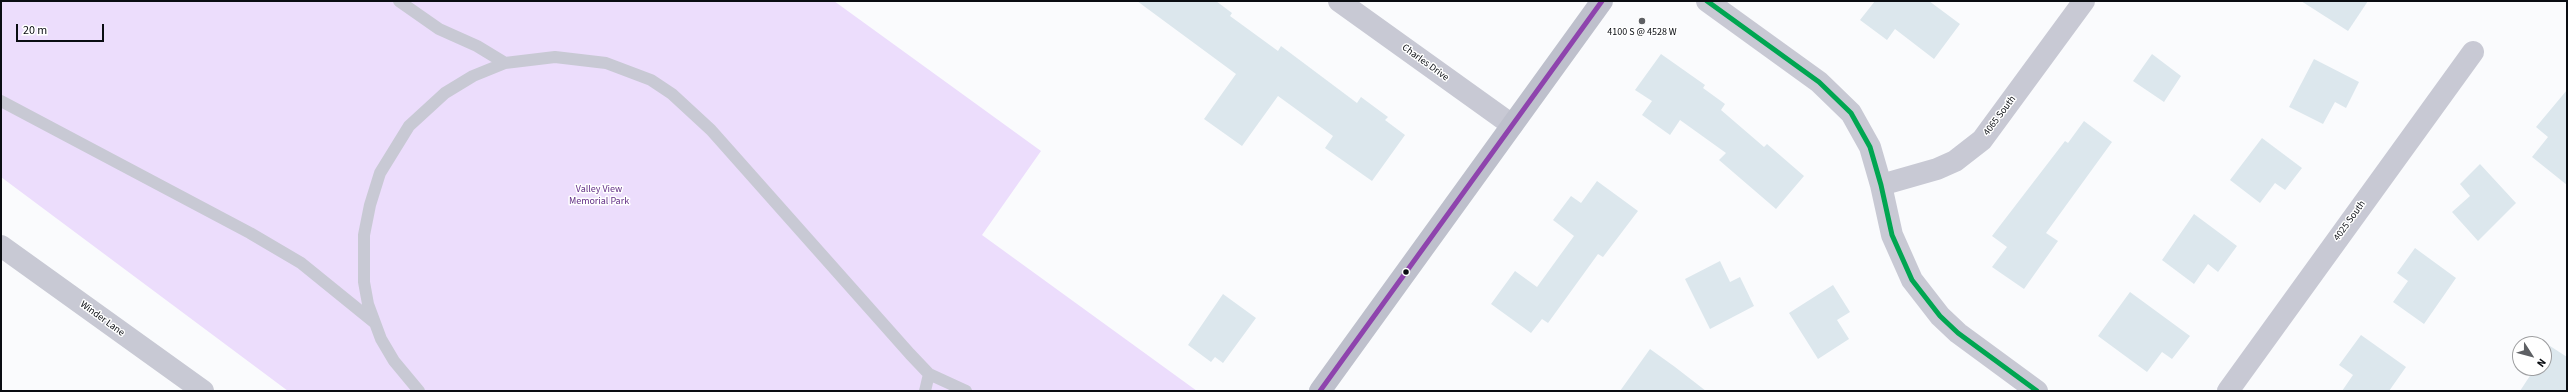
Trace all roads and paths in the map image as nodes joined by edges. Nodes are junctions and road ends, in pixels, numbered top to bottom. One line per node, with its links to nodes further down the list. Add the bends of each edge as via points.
1 (399, 1): 7 (lane, via 439,29 477,46)
2 (1339, 1): 9 (street, Charles Drive)
3 (1602, 1): 9 (main road)
4 (1707, 1): 10 (street, via 1837,97 1862,129)
5 (2084, 1): 10 (street, 4065 South, via 1993,127 1974,147 1937,169)
6 (2473, 52): 20 (street, 4025 South)
7 (504, 63): 12 (lane, via 473,76 445,93 426,109 409,126 380,173 370,205 363,257 364,282); 13 (lane, via 555,57 606,63 651,80 672,94 711,130)
8 (1, 101): 12 (lane, via 250,233 300,263)
9 (1512, 125): 18 (main road)
10 (1881, 185): 19 (street, via 1892,236 1901,259 1926,300 1958,333)
11 (1, 246): 14 (street, Winder Lane)
12 (375, 323): 15 (lane, via 394,361)
13 (929, 374): 16 (lane); 17 (lane)
14 (203, 391)
15 (420, 391)
16 (925, 391)
17 (966, 391)
18 (1320, 391)
19 (2037, 391)
20 (2228, 391)

